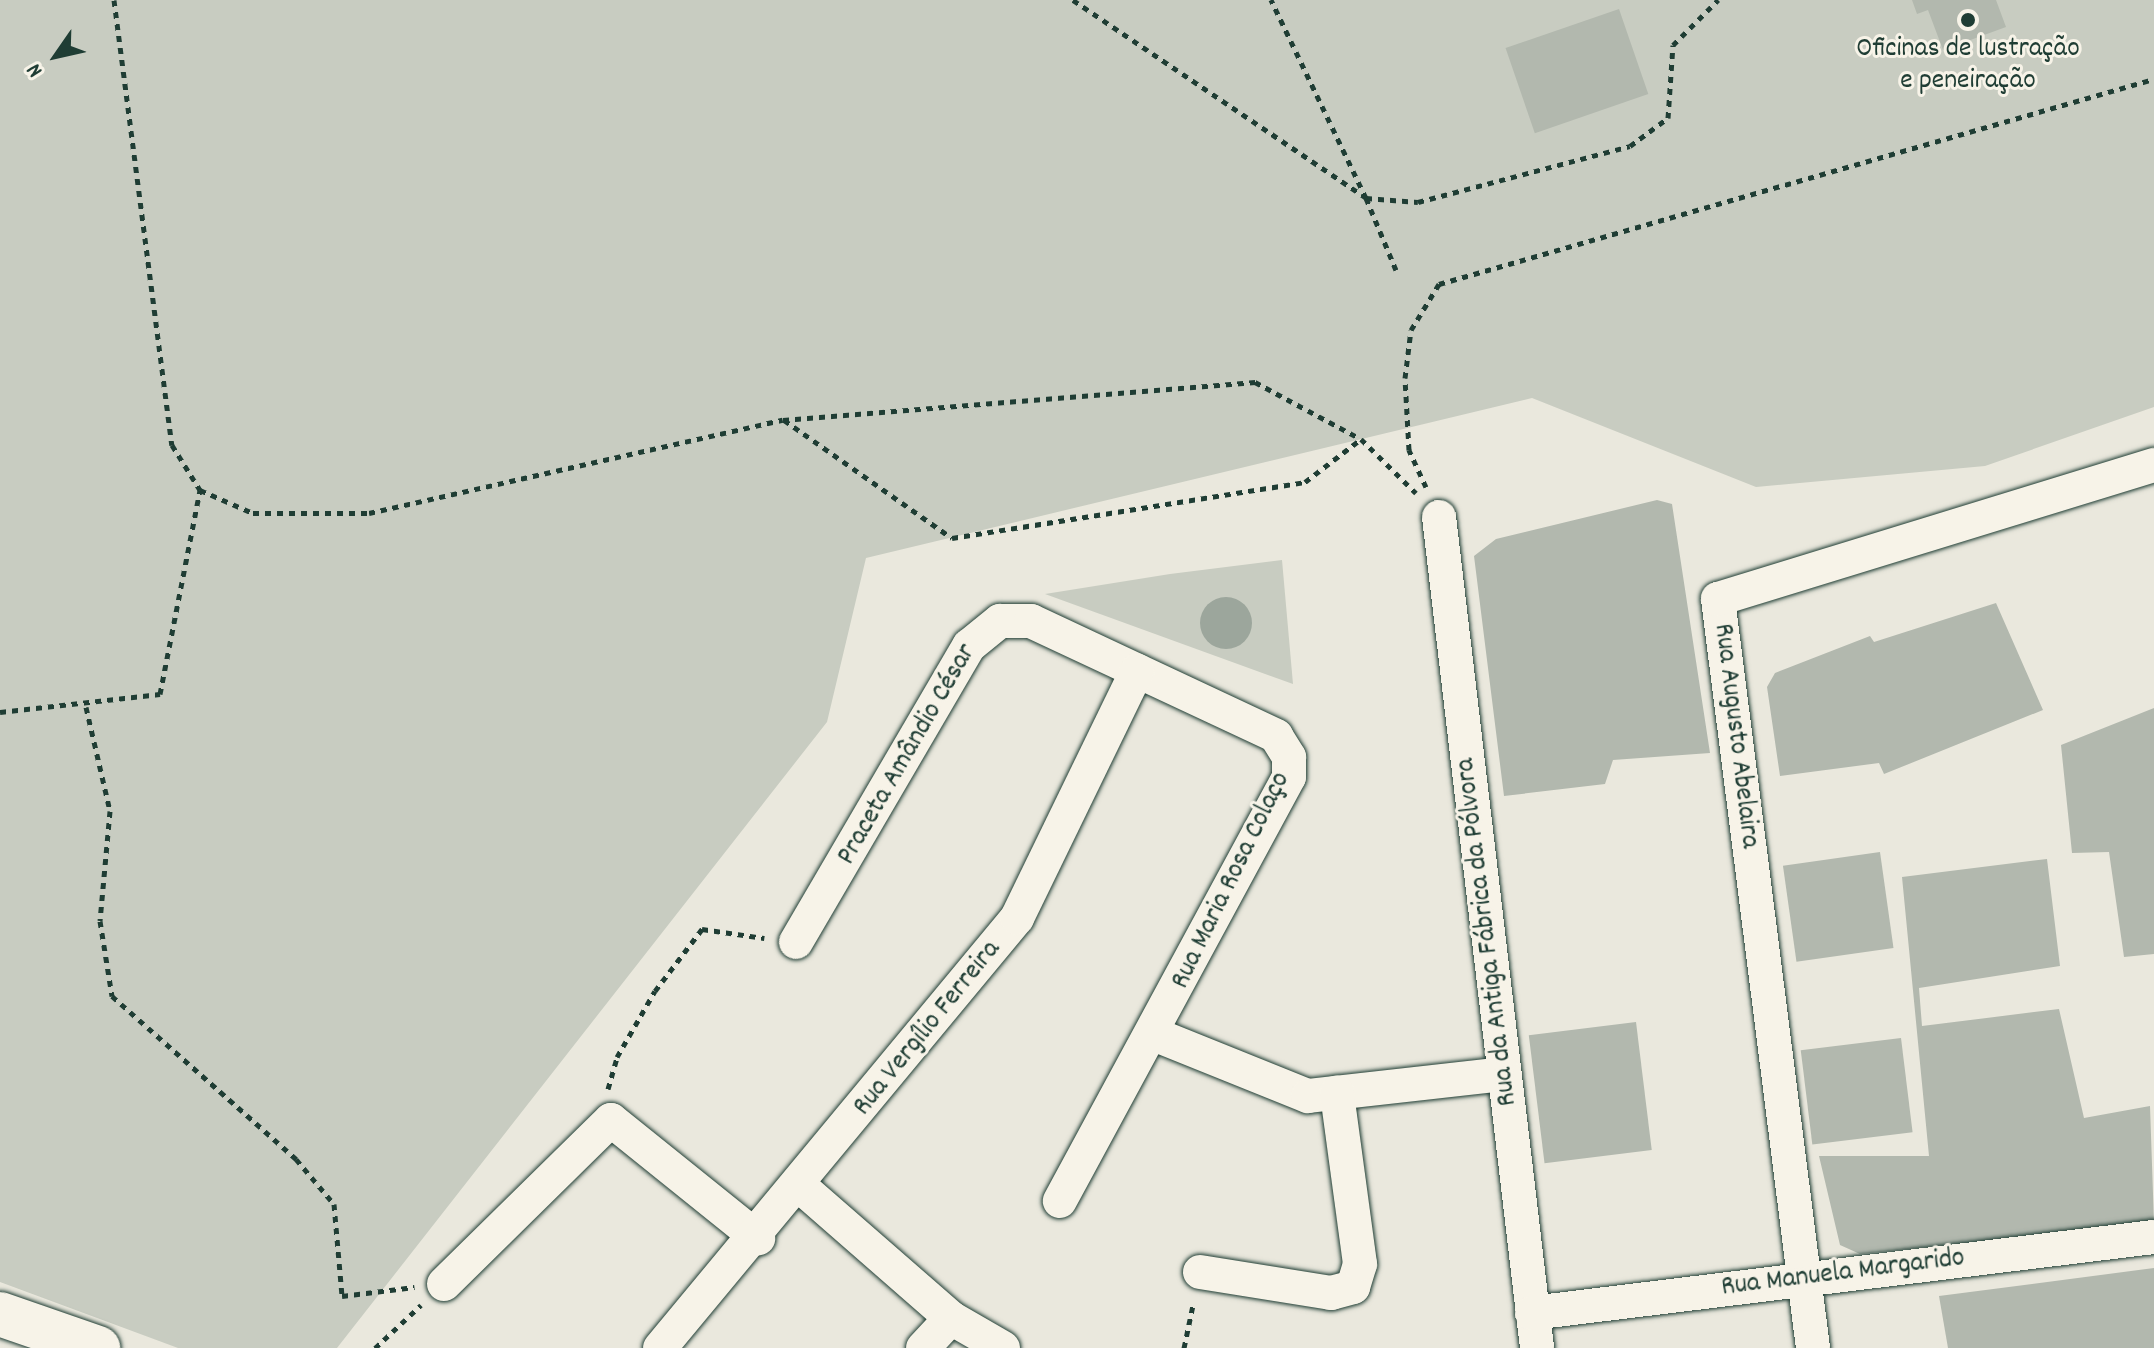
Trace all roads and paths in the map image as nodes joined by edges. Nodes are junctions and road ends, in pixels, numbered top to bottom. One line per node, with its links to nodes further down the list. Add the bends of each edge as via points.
1 (114, 0): 11 (path, via 172,445)
2 (1073, 0): 6 (path)
3 (1271, 0): 6 (path)
4 (1718, 0): 6 (path, via 1673,45 1668,118 1630,146 1418,202)
5 (2154, 79): 12 (path, via 1439,284 1411,330 1405,378 1409,450)
6 (1366, 198): 7 (path)
7 (1396, 270)
8 (783, 420): 9 (path, via 1255,382); 9 (path, via 952,538 1305,482); 11 (path, via 369,513 253,513)
9 (1361, 439): 12 (path)
10 (2154, 465): 26 (street, Rua Augusto Abelaira, via 1718,599)
11 (200, 490): 14 (path, via 160,694)
12 (1439, 517): 18 (street, Rua da Antiga Fábrica da Pólvora)
13 (1137, 671): 16 (street, Praceta Amândio César, via 1031,621 1011,618 981,632); 17 (street, Rua Maria Rosa Colaço, via 1270,732 1291,764); 21 (street, Rua Vergílio Ferreira, via 1025,906)
14 (86, 707): 15 (path); 27 (path, via 110,811 100,921 112,996 296,1159 334,1204 342,1296)
15 (0, 712)
16 (796, 942): 20 (path, via 702,929 617,1057 605,1100)
17 (1156, 1035): 19 (street, via 1308,1096); 22 (street, Rua Maria Rosa Colaço)
18 (1504, 1074): 19 (street); 28 (street, Rua da Antiga Fábrica da Pólvora)
19 (1337, 1093): 25 (street, via 1360,1264 1353,1287 1331,1293)
20 (611, 1120): 24 (street); 27 (street)
21 (801, 1187): 24 (street, Rua Vergílio Ferreira); 30 (street)
22 (1060, 1201)
23 (2154, 1237): 26 (street, Rua Manuela Margarido)
24 (758, 1238): 33 (street, Rua Vergílio Ferreira)
25 (1200, 1272): 36 (path)
26 (1804, 1277): 28 (street, Rua Manuela Margarido); 38 (street)
27 (444, 1284): 32 (path)
28 (1532, 1313): 37 (street, Rua da Antiga Fábrica da Pólvora)
29 (0, 1314): 31 (street)
30 (951, 1318): 34 (street); 35 (street)
31 (98, 1348)
32 (375, 1348)
33 (660, 1348)
34 (923, 1348)
35 (1003, 1348)
36 (1184, 1348)
37 (1537, 1348)
38 (1813, 1348)

